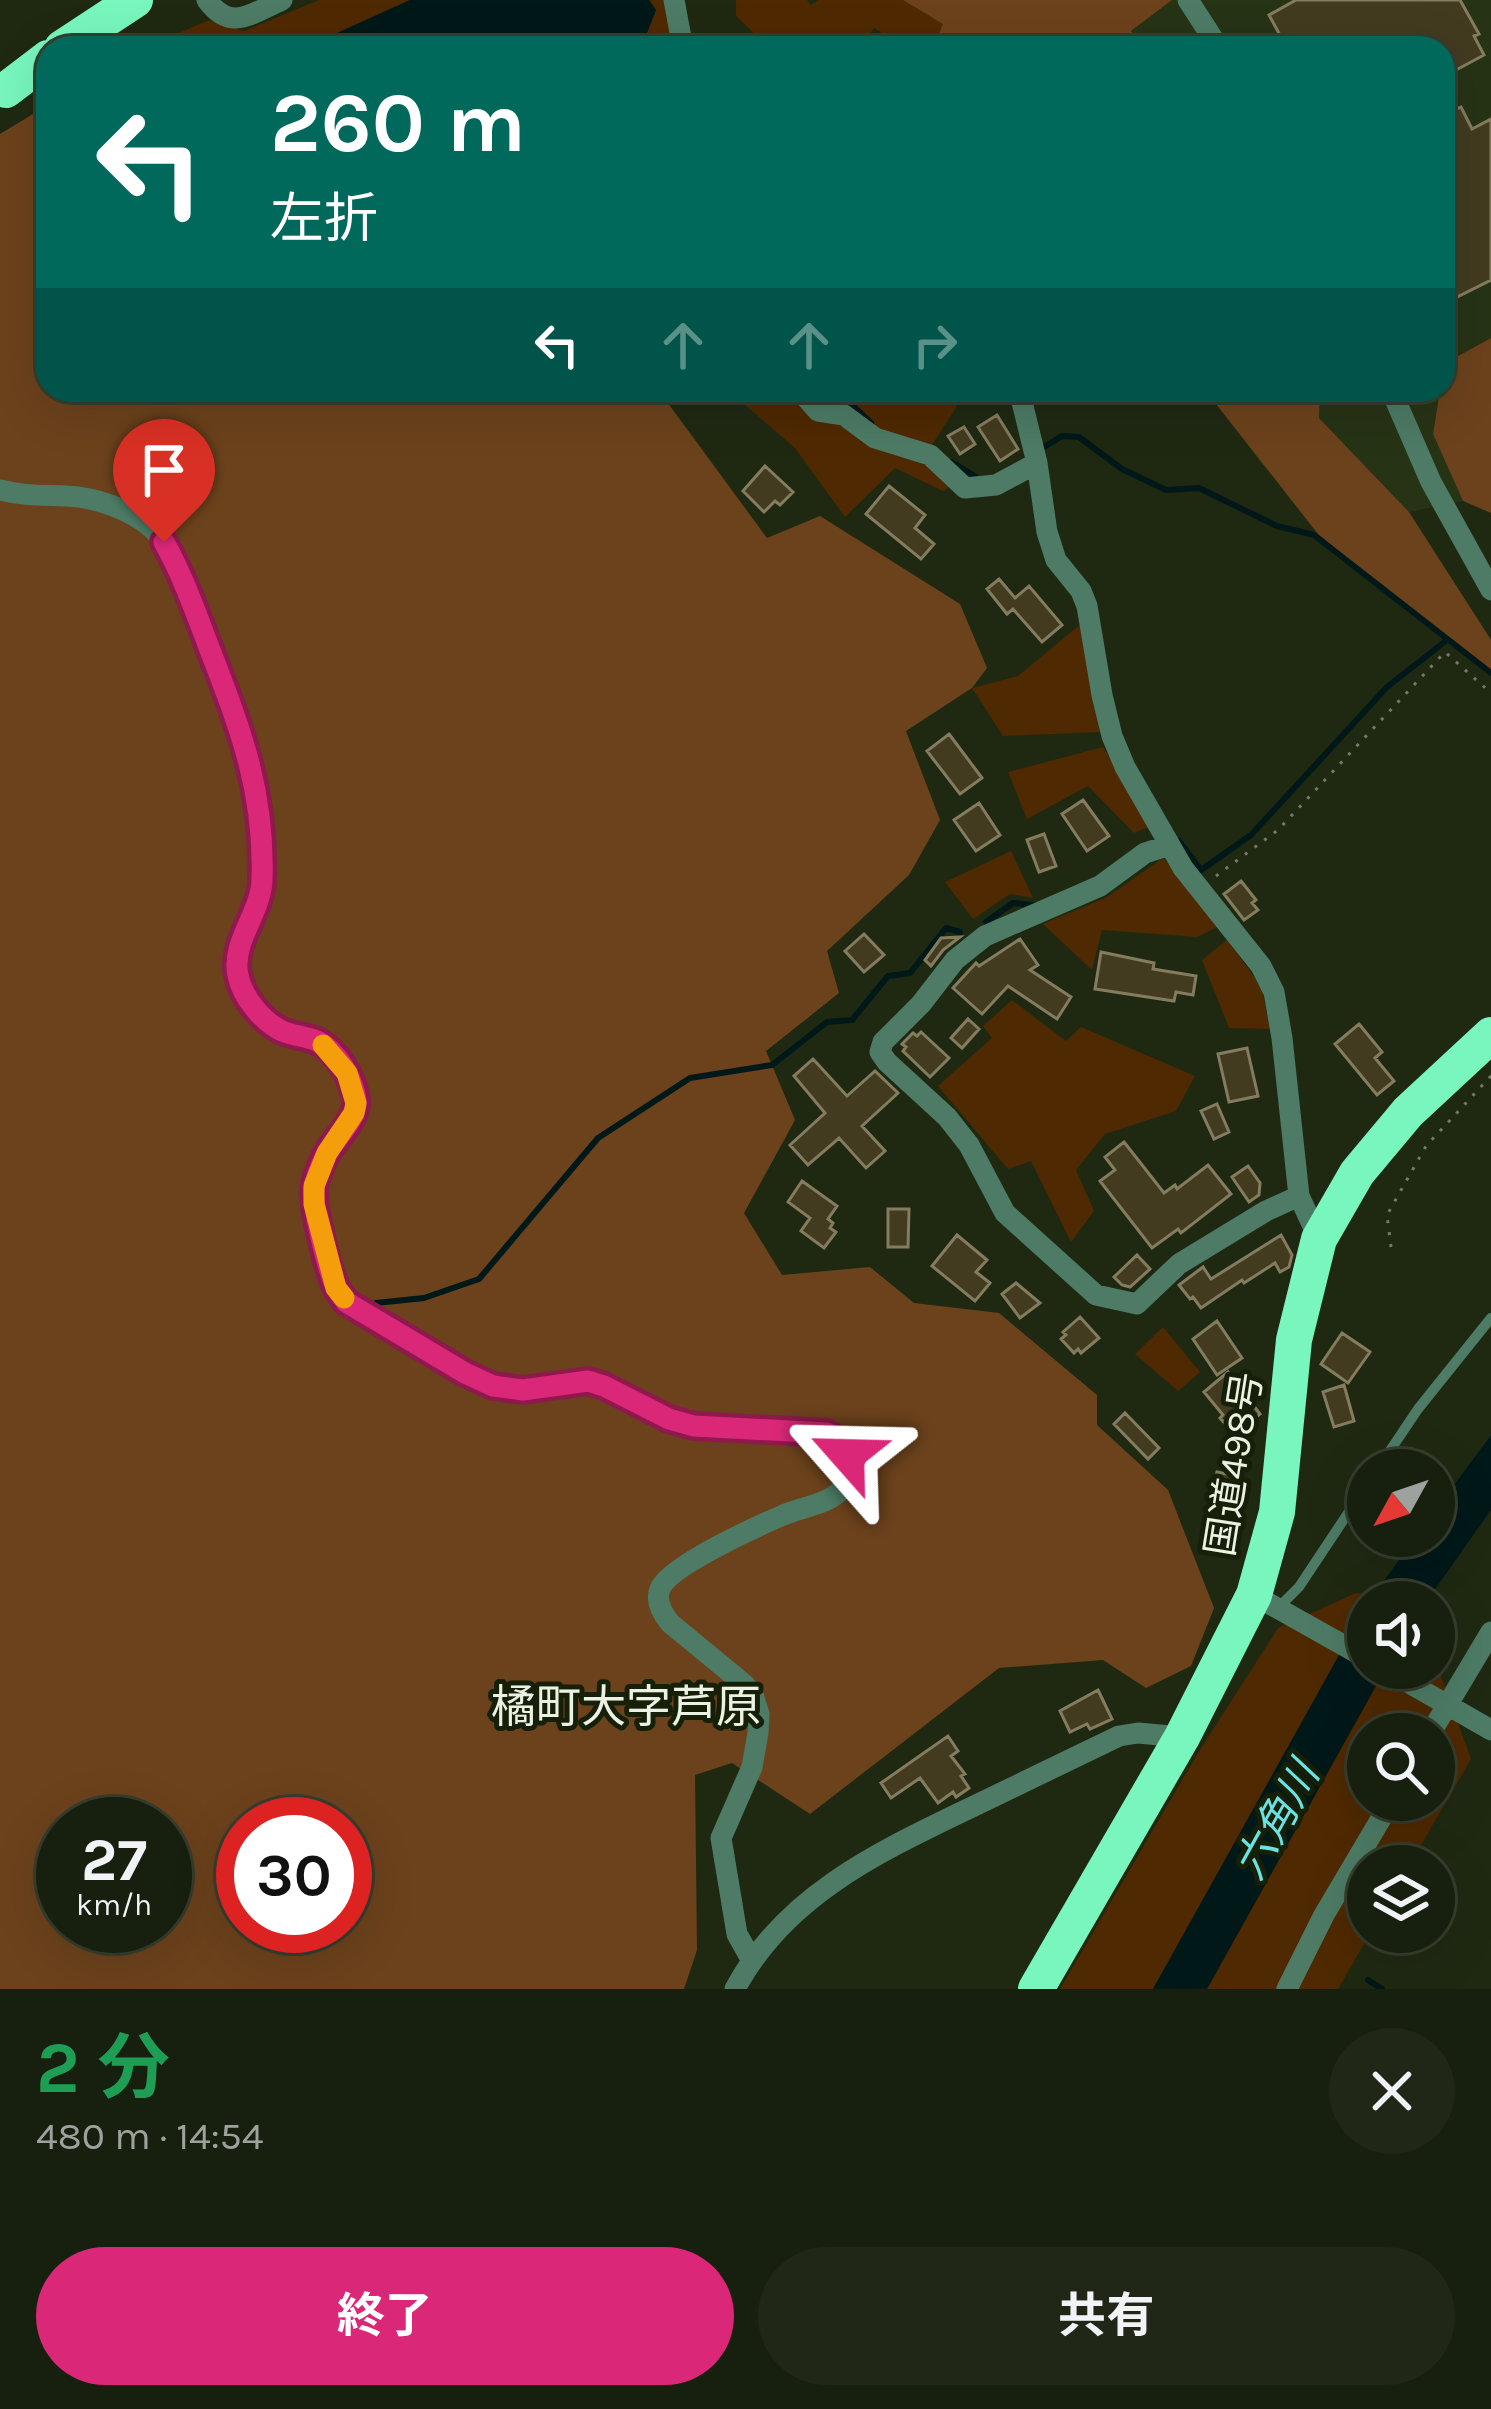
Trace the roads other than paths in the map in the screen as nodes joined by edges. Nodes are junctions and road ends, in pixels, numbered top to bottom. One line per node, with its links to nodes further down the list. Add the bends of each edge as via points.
1 (135, 0): 6 (highway)
2 (207, 0): 3 (street, via 227,19 239,19)
3 (282, 0)
4 (674, 0): 7 (street)
5 (1188, 0): 8 (street)
6 (80, 36)
7 (680, 36)
8 (1211, 36)
9 (36, 67): 10 (highway)
10 (6, 90)
11 (810, 402): 14 (street, via 875,438 930,455 965,488 996,485)
12 (1021, 402): 14 (street)
13 (1396, 402): 16 (street)
14 (1035, 453): 17 (street, via 1056,560 1087,605 1112,736)
15 (0, 490): 33 (street, via 109,504 151,527 179,568 259,794 262,886 236,957 238,980 271,1024 328,1048 356,1103 314,1186 346,1302 493,1386 588,1381 694,1426 827,1433 847,1455 839,1493 685,1564 658,1594 670,1623 743,1684 759,1714 752,1767 721,1838 736,1934)
16 (1491, 590)
17 (1170, 845): 19 (street, via 1274,992); 19 (street, via 985,936 955,960 880,1052 969,1144 1005,1213 1096,1295 1137,1304 1179,1264)
18 (1491, 1035): 20 (highway, 国道498号, via 1408,1112 1357,1173)
19 (1299, 1196): 20 (street)
20 (1318, 1238): 24 (highway, 国道498号, via 1294,1340)
21 (1491, 1318): 22 (lane)
22 (1391, 1449)
23 (1347, 1514): 24 (lane, via 1299,1586)
24 (1273, 1605): 26 (street); 31 (highway, 国道498号)
25 (1491, 1632): 28 (street)
26 (1347, 1647)
27 (1419, 1689): 28 (street)
28 (1445, 1704): 29 (street); 30 (street)
29 (1440, 1713)
30 (1491, 1730)
31 (1182, 1737): 33 (street, via 1119,1736 873,1855 830,1882); 35 (highway, 国道498号)
32 (1380, 1821): 36 (street)
33 (751, 1959): 34 (street)
34 (735, 1989)
35 (1036, 1989)
36 (1287, 1989)

